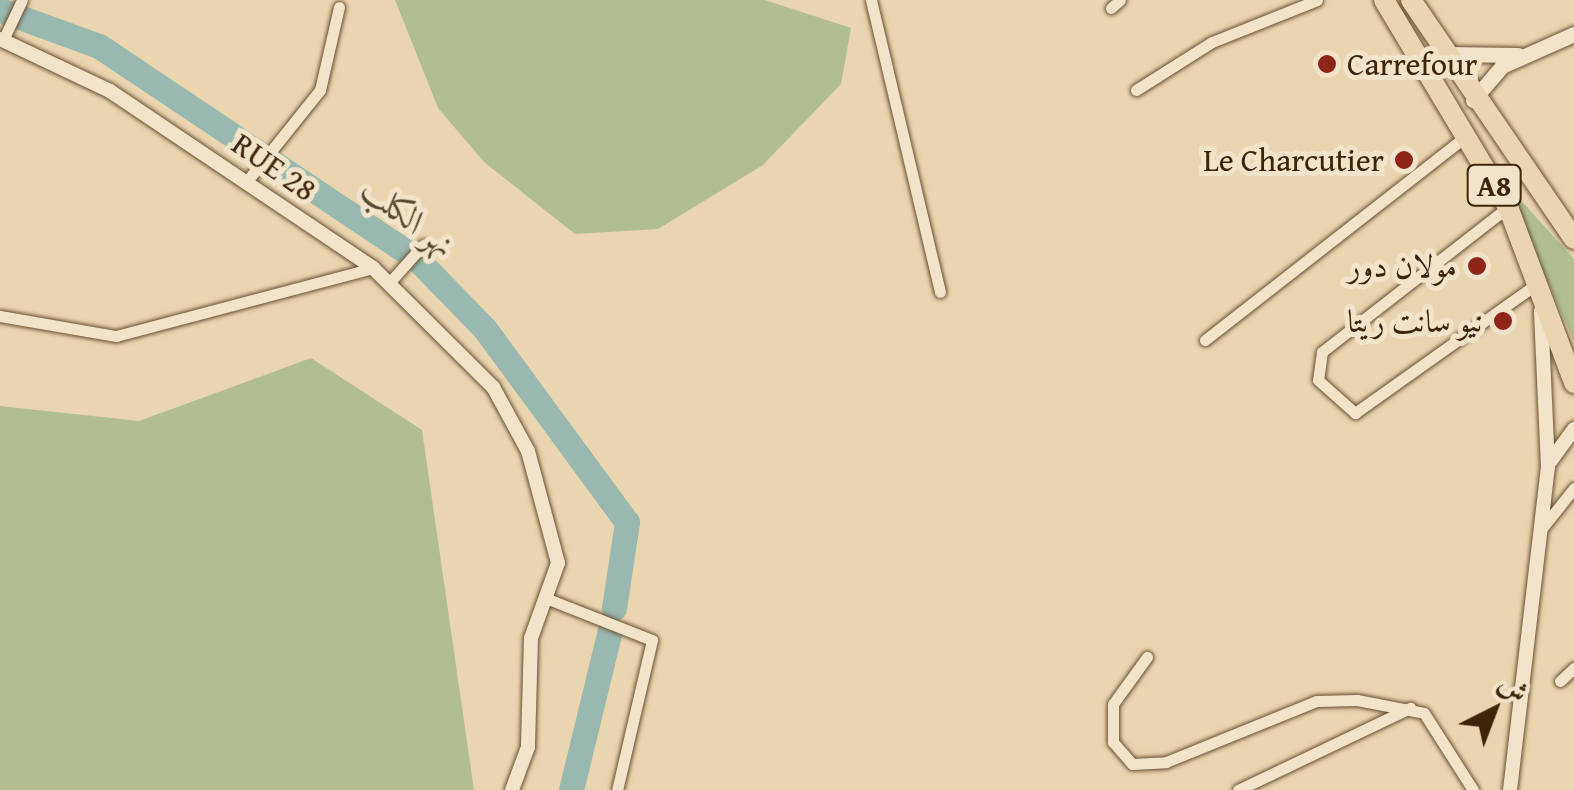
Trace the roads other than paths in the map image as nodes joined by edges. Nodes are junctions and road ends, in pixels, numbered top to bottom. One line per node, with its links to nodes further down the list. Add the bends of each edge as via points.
1 (22, 0): 8 (street)
2 (870, 0): 20 (street)
3 (1317, 0): 11 (street, via 1212,42)
4 (1384, 0): 13 (highway, A8)
5 (1411, 0): 9 (highway, A8)
6 (339, 7): 14 (street, via 320,90)
7 (1574, 34): 10 (main road)
8 (4, 36): 14 (street, RUE 28, via 110,91)
9 (1446, 54): 10 (main road); 12 (highway, A8)
10 (1522, 56): 12 (main road, via 1488,76)
11 (1136, 90)
12 (1472, 100): 16 (highway, A8)
13 (1464, 138): 15 (highway, A8); 23 (street)
14 (247, 181): 18 (street, RUE 28)
15 (1508, 207): 21 (highway, A8); 21 (street, via 1322,352 1318,380 1355,413)
16 (1574, 239)
17 (423, 245): 19 (street)
18 (373, 268): 19 (street, RUE 28); 22 (street, via 116,336)
19 (391, 281): 29 (street, RUE 28, via 460,349 520,431 556,546)
20 (940, 292)
21 (1538, 292): 24 (highway, A8); 26 (street)
22 (0, 316)
23 (1204, 340)
24 (1574, 383)
25 (1574, 430): 26 (street)
26 (1548, 467): 28 (street)
27 (1574, 488): 28 (street)
28 (1543, 527): 38 (street)
29 (548, 599): 34 (street, RUE 28, via 531,638 528,746); 35 (street, via 652,640)
30 (1147, 658): 33 (street, via 1113,704 1113,742 1132,764 1166,762 1316,701)
31 (1574, 668): 32 (street)
32 (1560, 681)
33 (1412, 707): 36 (street); 37 (street, via 1434,722)
34 (512, 790)
35 (617, 790)
36 (1238, 790)
37 (1473, 790)
38 (1510, 790)

